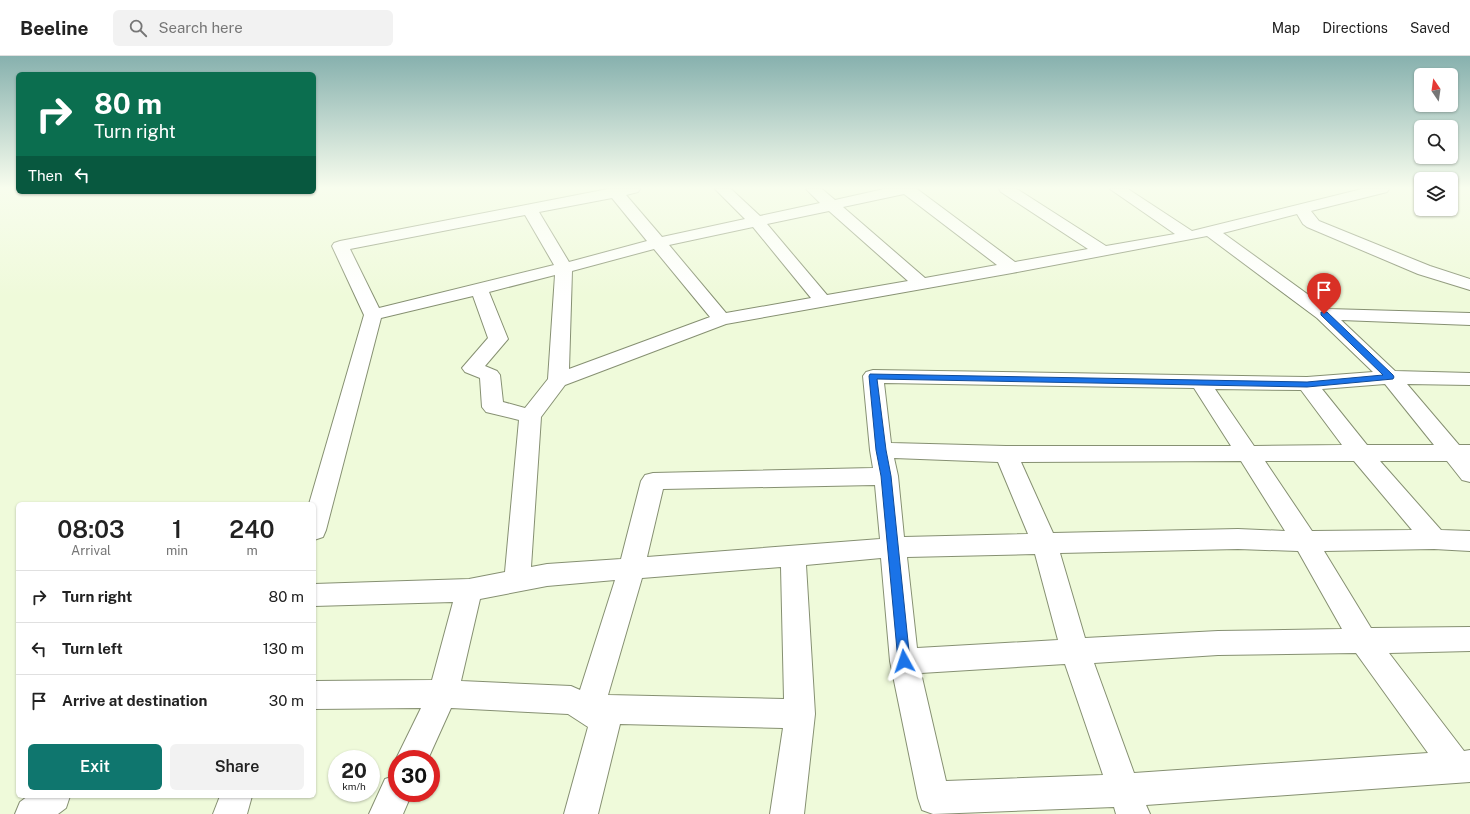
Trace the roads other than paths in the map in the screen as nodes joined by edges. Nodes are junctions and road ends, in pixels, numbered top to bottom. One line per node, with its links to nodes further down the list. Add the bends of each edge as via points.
1 (454, 224): 25 (street, via 340,246)
2 (538, 224): 16 (street)
3 (642, 224): 14 (street)
4 (746, 224): 14 (street)
5 (759, 224): 23 (street)
6 (854, 224): 18 (street)
7 (954, 224): 17 (street)
8 (1061, 224): 15 (street)
9 (1171, 224): 13 (street)
10 (1238, 224): 12 (street)
11 (1314, 224): 19 (street, via 1424,270)
12 (1210, 231): 13 (street); 24 (street)
13 (1189, 236): 15 (street)
14 (657, 243): 16 (street); 26 (street)
15 (1103, 251): 17 (street)
16 (564, 268): 20 (street); 30 (street)
17 (1012, 268): 18 (street)
18 (922, 284): 23 (street)
19 (1470, 284)
20 (479, 289): 25 (street); 33 (street, via 498,339 472,368 490,375 493,407)
21 (1470, 290): 22 (street)
22 (1470, 296)
23 (824, 301): 26 (street)
24 (1324, 314): 27 (street); 28 (street)
25 (373, 315): 41 (street)
26 (722, 319): 30 (street)
27 (1470, 319)
28 (1390, 377): 29 (street); 32 (street); 35 (street)
29 (1470, 379)
30 (558, 380): 33 (street)
31 (1201, 383): 32 (street); 34 (street, via 873,376); 37 (street)
32 (1307, 384): 38 (street)
33 (530, 416): 49 (street)
34 (881, 450): 36 (street); 40 (street)
35 (1462, 453): 38 (street); 39 (street)
36 (1006, 454): 37 (street); 45 (street)
37 (1249, 454): 38 (street); 43 (street)
38 (1361, 454): 42 (street)
39 (1470, 474)
40 (886, 476): 46 (street); 48 (street, via 653,480)
41 (316, 523)
42 (1434, 539): 43 (street); 44 (street)
43 (1305, 541): 45 (street, via 1238,539); 53 (street)
44 (1470, 541)
45 (1045, 544): 46 (street); 54 (street)
46 (894, 547): 47 (street); 55 (street)
47 (792, 556): 48 (street); 59 (street)
48 (632, 568): 49 (street, via 547,575); 58 (street)
49 (516, 581): 50 (street)
50 (469, 590): 51 (street); 56 (street)
51 (316, 595)
52 (1470, 639): 53 (street)
53 (1364, 641): 54 (street, via 1218,643); 61 (street)
54 (1075, 651): 55 (street); 65 (street)
55 (904, 661): 66 (street)
56 (443, 694): 57 (street); 58 (street, via 571,700); 60 (street)
57 (316, 695)
58 (589, 710): 59 (street); 70 (street, via 605,721)
59 (800, 714): 71 (street)
60 (416, 750)
61 (1464, 766): 65 (street)
62 (52, 798): 67 (street)
63 (235, 798): 68 (street)
64 (392, 802): 69 (street)
65 (1128, 802): 66 (street)
66 (936, 806)
67 (32, 814)
68 (230, 814)
69 (386, 814)
70 (581, 814)
71 (787, 814)

